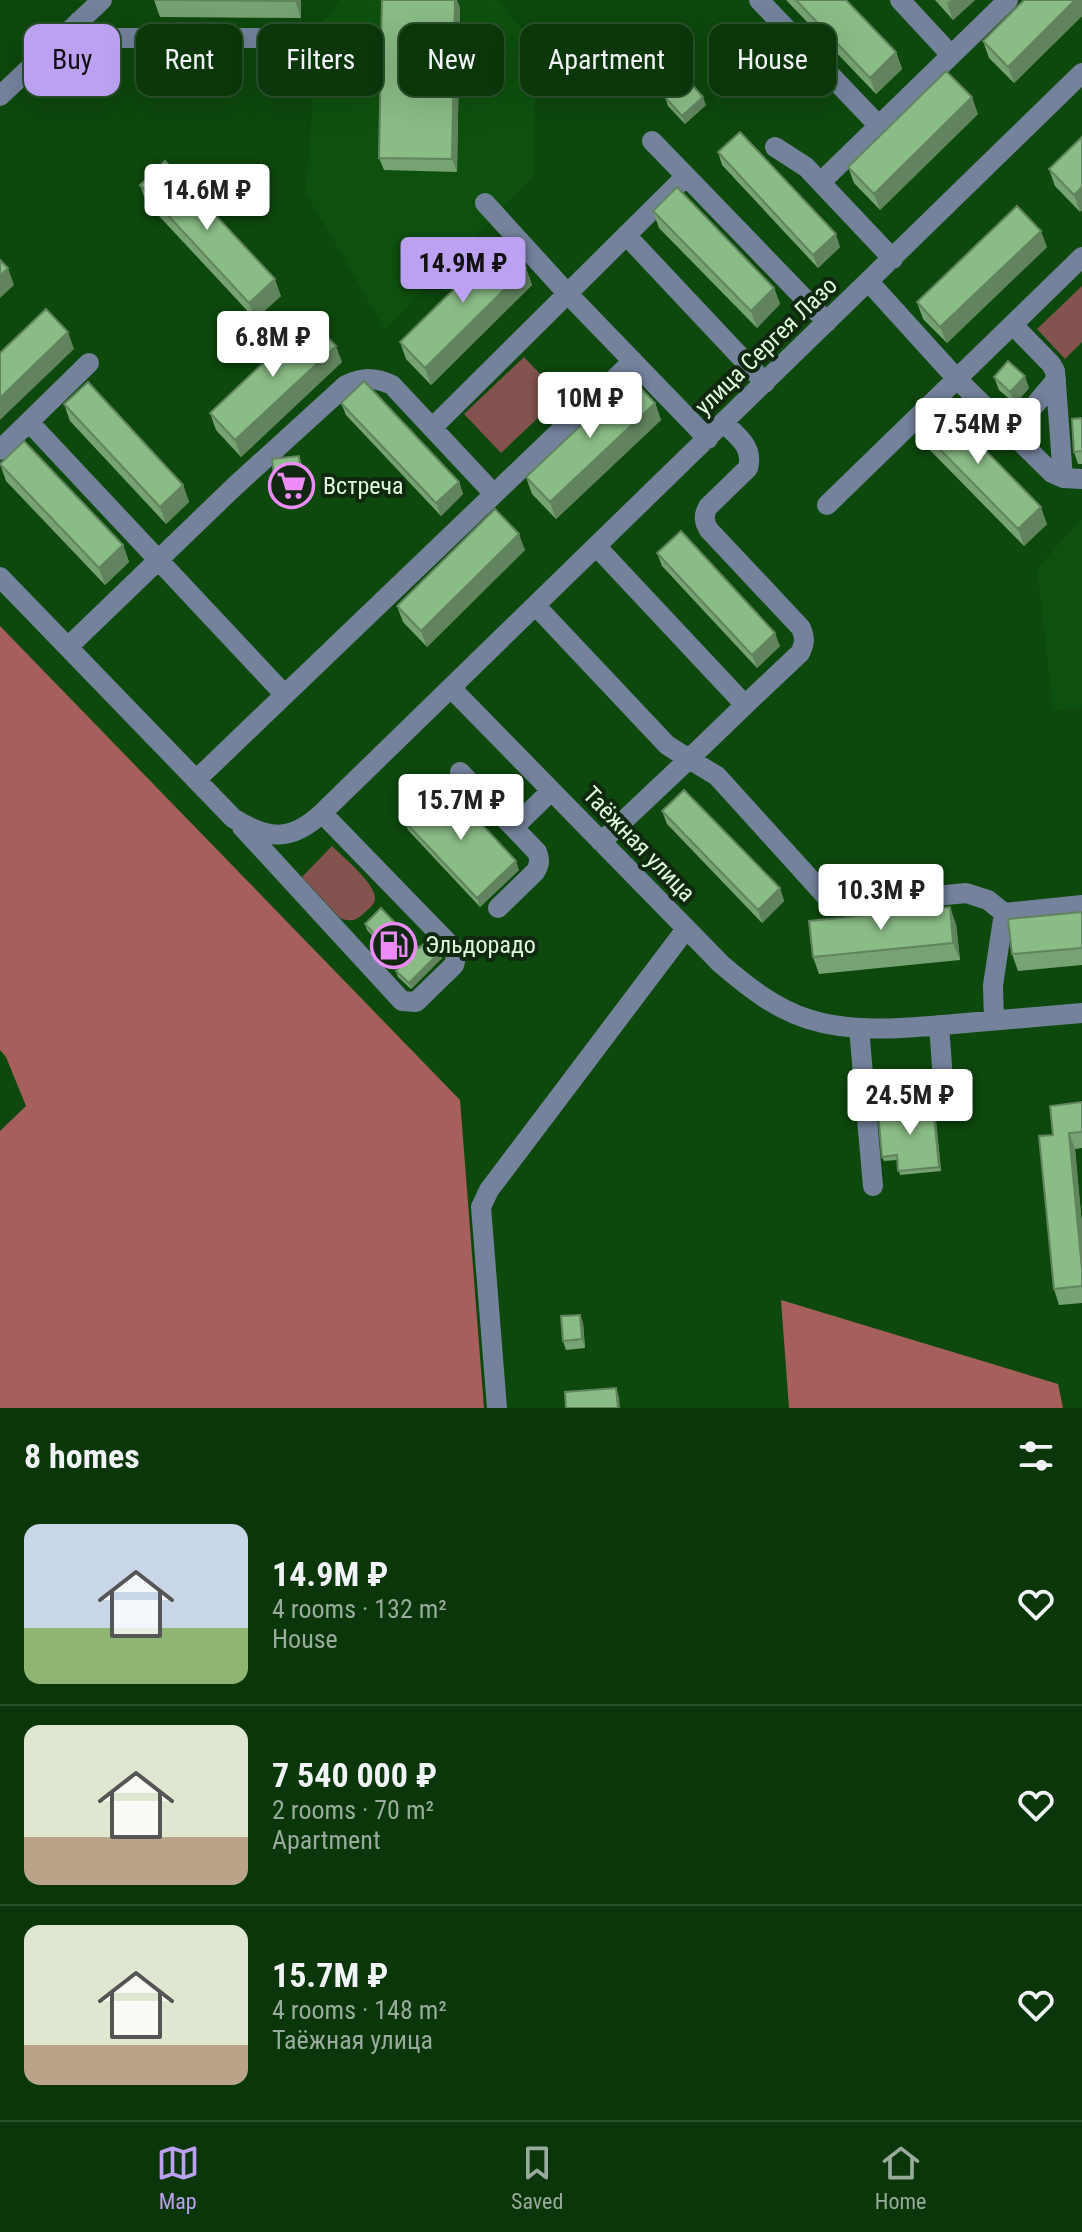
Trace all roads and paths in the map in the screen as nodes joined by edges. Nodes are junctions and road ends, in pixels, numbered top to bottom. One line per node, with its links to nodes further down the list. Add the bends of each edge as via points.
1 (102, 0): 5 (street)
2 (759, 0): 10 (street)
3 (900, 0): 7 (street)
4 (1008, 0): 7 (street)
5 (79, 21): 6 (street, via 106,38); 9 (street)
6 (258, 38)
7 (951, 55): 10 (street)
8 (1082, 73): 18 (street, улица Сергея Лазо)
9 (0, 96)
10 (878, 125): 14 (street)
11 (652, 141): 13 (street)
12 (775, 147): 14 (street)
13 (686, 176): 16 (street); 21 (street)
14 (821, 182): 18 (street)
15 (485, 203): 20 (street)
16 (626, 235): 20 (street); 27 (street)
17 (1082, 257): 22 (street)
18 (893, 259): 19 (street, улица Сергея Лазо)
19 (869, 282): 21 (street, улица Сергея Лазо); 25 (street)
20 (567, 293): 23 (street); 30 (street)
21 (827, 322): 27 (street, улица Сергея Лазо)
22 (1013, 325): 25 (street); 26 (street, via 1051,364)
23 (633, 361): 32 (street); 35 (street)
24 (89, 363): 28 (street)
25 (957, 379): 31 (street); 36 (street)
26 (1056, 380): 31 (street); 34 (street)
27 (765, 383): 29 (street, улица Сергея Лазо)
28 (29, 422): 33 (street); 38 (street)
29 (724, 423): 32 (street, улица Сергея Лазо); 44 (street, via 746,445 750,459 748,468 708,507 705,522 804,637 800,653)
30 (432, 428): 35 (street); 38 (street, via 392,385 378,378 346,385)
31 (1011, 433): 34 (street, via 1052,473)
32 (708, 439): 37 (street, улица Сергея Лазо)
33 (0, 450)
34 (1072, 479)
35 (494, 494): 43 (street)
36 (827, 505)
37 (597, 547): 40 (street, улица Сергея Лазо); 44 (street)
38 (157, 560): 41 (street); 43 (street)
39 (0, 577): 41 (street)
40 (536, 606): 42 (street, улица Сергея Лазо); 45 (street, via 667,745)
41 (68, 647): 47 (street)
42 (451, 688): 48 (street, Таёжная улица); 49 (street)
43 (284, 694): 47 (street)
44 (745, 705): 45 (street)
45 (689, 759): 52 (street); 55 (street, via 717,776 832,903 966,893 988,900)
46 (460, 772): 51 (street)
47 (196, 780): 50 (street)
48 (551, 791): 51 (street); 52 (street, Таёжная улица)
49 (322, 813): 50 (street, via 298,831 274,835); 50 (street, via 454,949 454,965 416,1002 402,1001)
50 (233, 818)
51 (514, 827): 54 (street, via 537,852 539,866)
52 (601, 842): 56 (street, Таёжная улица)
53 (1082, 905): 55 (street)
54 (498, 908)
55 (1004, 913): 58 (street, via 993,985)
56 (686, 929): 60 (street, Таёжная улица, via 751,990 783,1009 809,1020); 63 (street, via 481,1207)
57 (1082, 1013): 58 (street, Таёжная улица)
58 (994, 1021): 59 (street, Таёжная улица)
59 (939, 1025): 60 (street, Таёжная улица); 61 (street, via 939,1089)
60 (859, 1028): 61 (street)
61 (865, 1097): 62 (street)
62 (873, 1186)
63 (497, 1408)

